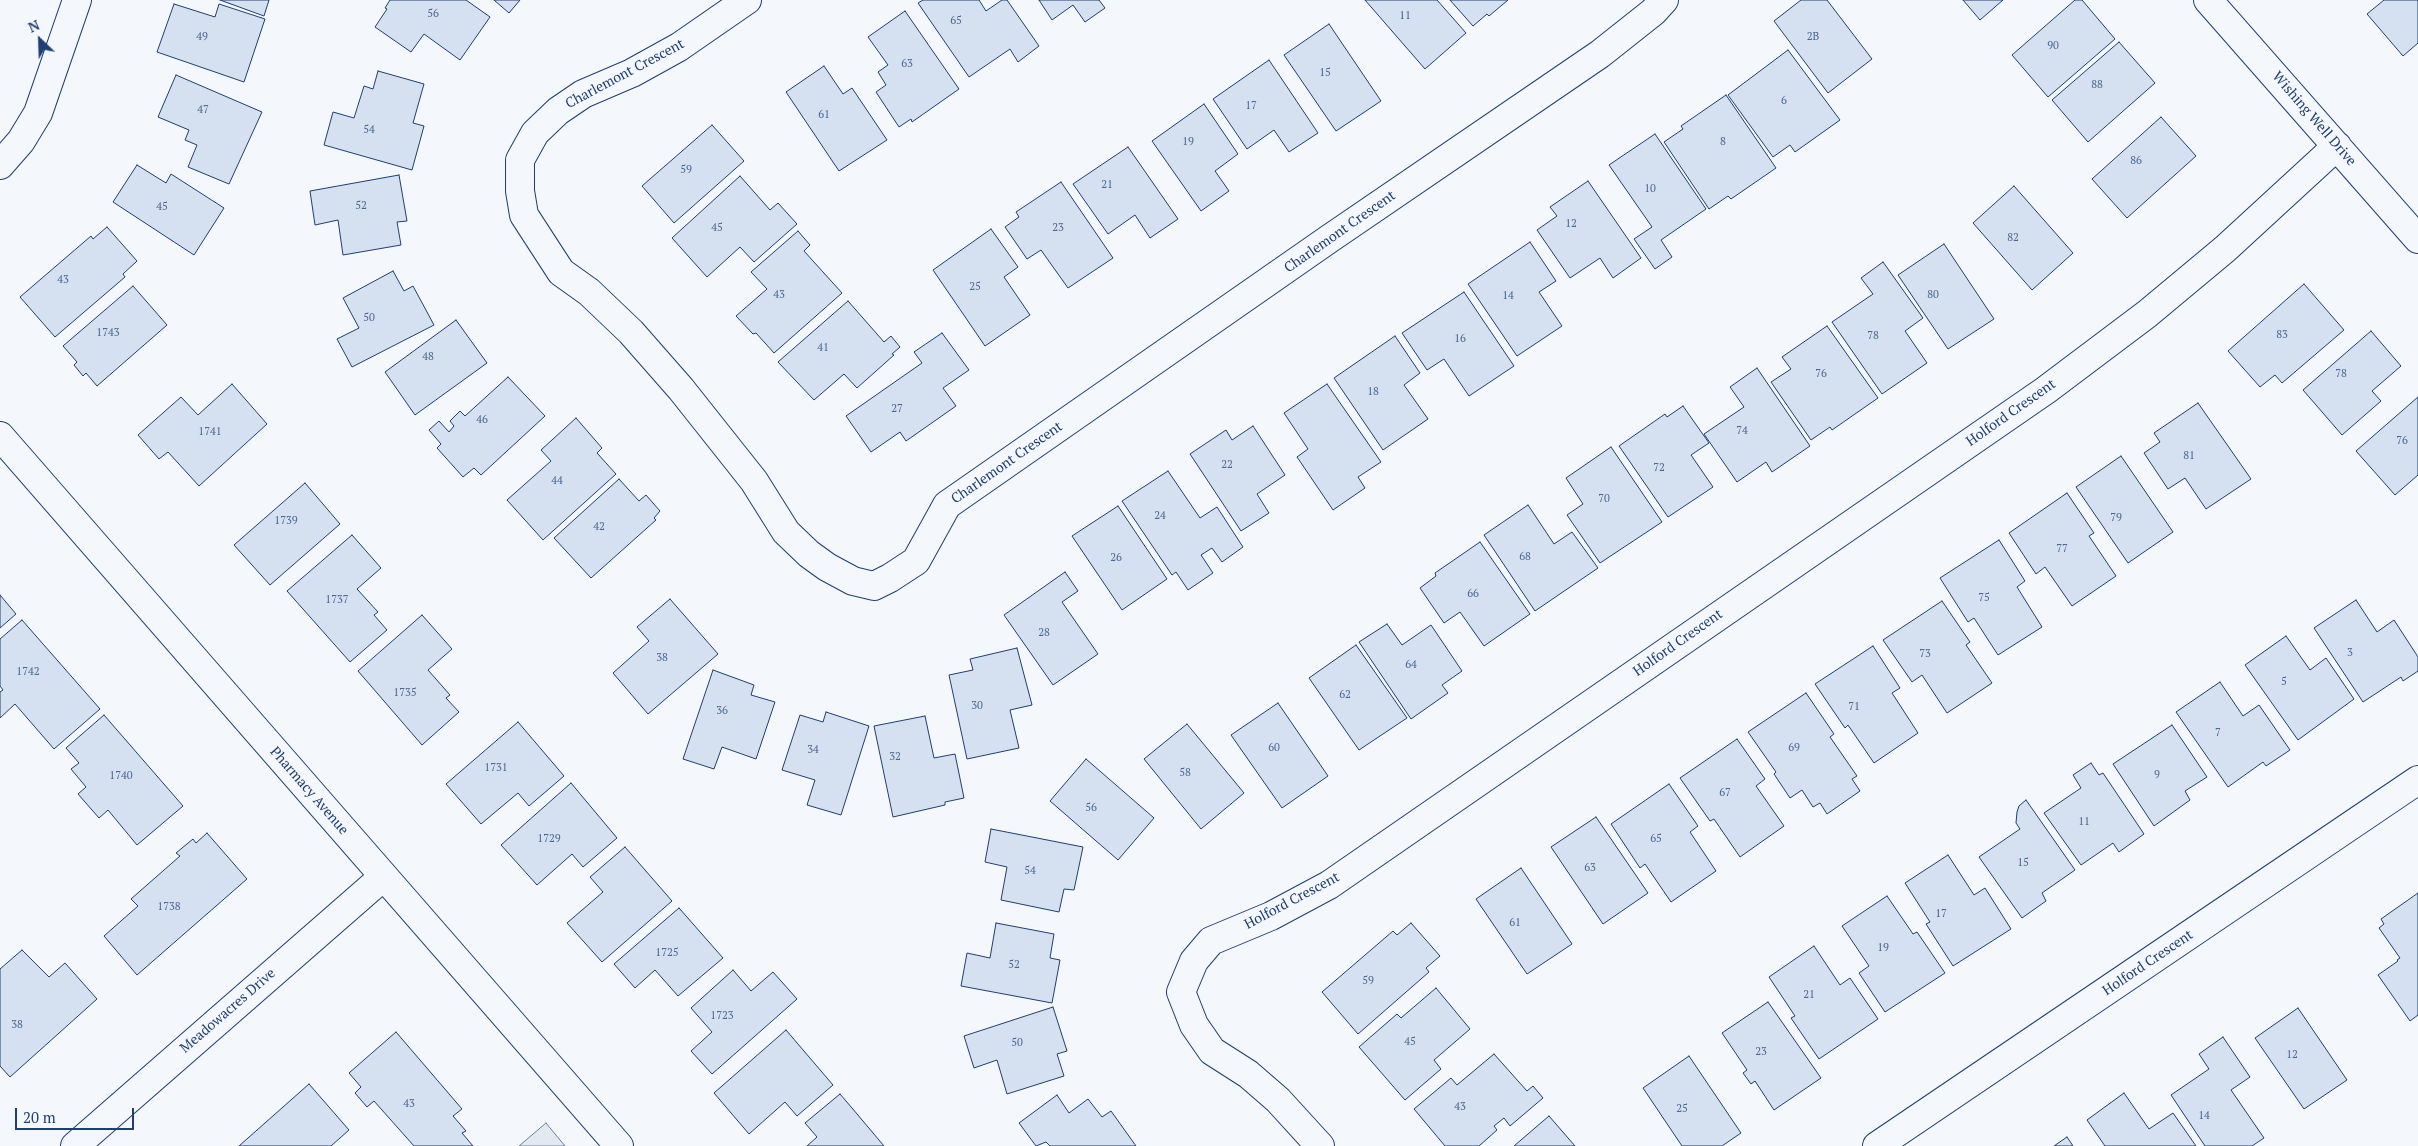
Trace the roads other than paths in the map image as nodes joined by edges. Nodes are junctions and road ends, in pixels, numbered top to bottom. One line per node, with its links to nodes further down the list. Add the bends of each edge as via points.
1 (76, 0): 6 (street, via 38,113 21,141)
2 (748, 0): 3 (street, Charlemont Crescent, via 679,47 632,73 583,94 558,111 535,133 520,160 524,216 561,272 589,292 631,332 681,389 754,480 786,532 827,567 852,581 874,586 916,561 947,505 1600,54)
3 (1664, 0)
4 (2208, 0): 5 (street, Wishing Well Drive)
5 (2337, 146): 7 (street, Wishing Well Drive); 13 (street, Holford Crescent, via 2225,249 2147,314 2046,390 1329,885 1271,916 1211,941 1194,961 1181,992 1194,1025 1212,1051 1248,1074 1272,1095)
6 (0, 165)
7 (2418, 239)
8 (0, 436): 10 (street, Pharmacy Avenue)
9 (2418, 780): 14 (street, Holford Crescent)
10 (383, 876): 11 (street, Meadowacres Drive); 12 (street, Pharmacy Avenue)
11 (75, 1146)
12 (619, 1146)
13 (1320, 1146)
14 (1877, 1146)

